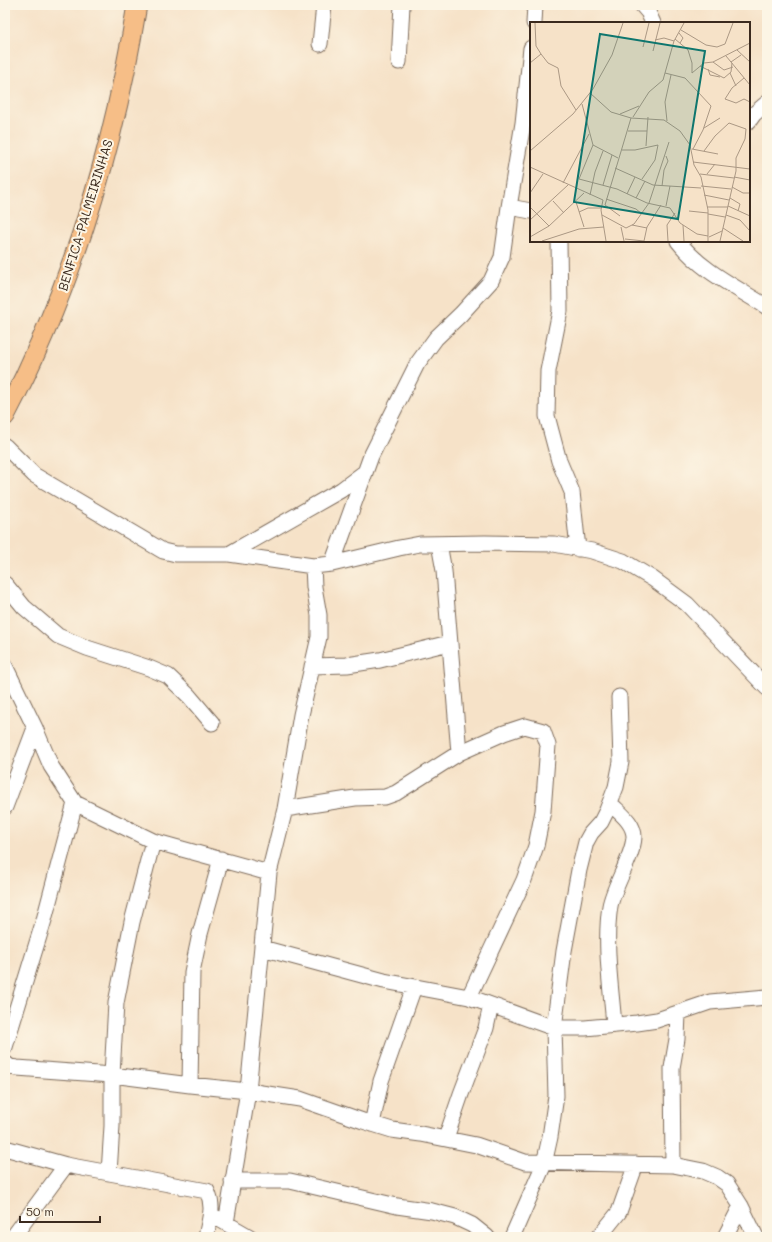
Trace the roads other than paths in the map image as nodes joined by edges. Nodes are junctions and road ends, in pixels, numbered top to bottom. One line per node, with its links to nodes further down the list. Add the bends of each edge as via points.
1 (137, 5): 18 (main road, BENFICA-PALMEIRINHAS, via 119,103 100,177 76,253 46,330)
2 (324, 5): 8 (street)
3 (402, 5): 10 (street)
4 (535, 5): 6 (street)
5 (642, 5): 7 (street)
6 (534, 22)
7 (653, 22)
8 (320, 44)
9 (530, 57): 13 (street, via 523,123)
10 (399, 62)
11 (767, 103): 12 (street)
12 (757, 117)
13 (509, 207): 14 (street); 20 (street, via 502,257 491,280 436,338 417,364)
14 (530, 211)
15 (559, 242): 22 (street, via 560,311 548,371 547,416 558,461 572,492)
16 (679, 242): 17 (street, via 716,277)
17 (767, 307)
18 (5, 416)
19 (5, 446): 23 (street, via 34,474 163,551 176,554)
20 (365, 472): 23 (street, via 341,490); 24 (street)
21 (439, 544): 22 (street, via 554,544); 24 (street, via 420,544); 27 (street, via 444,571)
22 (578, 549): 30 (street, via 623,561 687,604)
23 (229, 554): 25 (street)
24 (332, 564): 25 (street)
25 (313, 566): 29 (street, via 319,637)
26 (5, 584): 32 (street, via 24,607 58,636 168,676)
27 (449, 643): 29 (street, via 380,660 347,665); 34 (street)
28 (5, 666): 33 (street)
29 (312, 666): 38 (street)
30 (767, 688)
31 (619, 697): 36 (street, via 621,762)
32 (212, 723)
33 (35, 728): 35 (street, via 51,766); 37 (street)
34 (459, 753): 38 (street, via 396,793 385,797 355,798); 44 (street, via 525,726 543,731 548,744 543,810 536,846 524,880)
35 (75, 803): 39 (street); 50 (street, via 44,920)
36 (610, 803): 48 (street, via 630,823 634,837 610,912 608,932); 49 (street, via 601,822 586,842 578,870)
37 (5, 807)
38 (285, 809): 41 (street)
39 (153, 841): 40 (street); 52 (street, via 132,922 116,1003)
40 (220, 860): 41 (street); 53 (street, via 192,972)
41 (269, 872): 42 (street)
42 (262, 948): 43 (street); 54 (street)
43 (414, 987): 44 (street); 55 (street, via 381,1081)
44 (469, 997): 46 (street)
45 (767, 998): 47 (street, via 710,1002)
46 (491, 1005): 49 (street); 56 (street, via 486,1028)
47 (678, 1013): 48 (street, via 657,1020); 61 (street, via 672,1068)
48 (614, 1025): 49 (street)
49 (554, 1028): 58 (street, via 556,1096)
50 (5, 1048)
51 (5, 1063): 52 (street, via 17,1068)
52 (112, 1076): 53 (street); 62 (street)
53 (190, 1085): 54 (street)
54 (248, 1091): 55 (street, via 300,1099); 63 (street)
55 (372, 1124): 56 (street, via 392,1130)
56 (446, 1138): 58 (street, via 526,1162)
57 (5, 1148): 60 (street)
58 (544, 1164): 59 (street); 71 (street)
59 (636, 1164): 61 (street); 72 (street, via 619,1212)
60 (66, 1165): 62 (street); 67 (street)
61 (673, 1165): 64 (street, via 703,1170 717,1177 727,1184)
62 (109, 1173): 65 (street, via 206,1191 211,1200)
63 (232, 1181): 66 (street); 70 (street, via 290,1181 397,1206 432,1211 472,1225)
64 (741, 1206): 73 (street); 74 (street)
65 (211, 1215): 66 (street); 68 (street)
66 (226, 1223): 69 (street)
67 (14, 1237)
68 (206, 1237)
69 (250, 1237)
70 (487, 1237)
71 (512, 1237)
72 (600, 1237)
73 (725, 1237)
74 (756, 1237)

